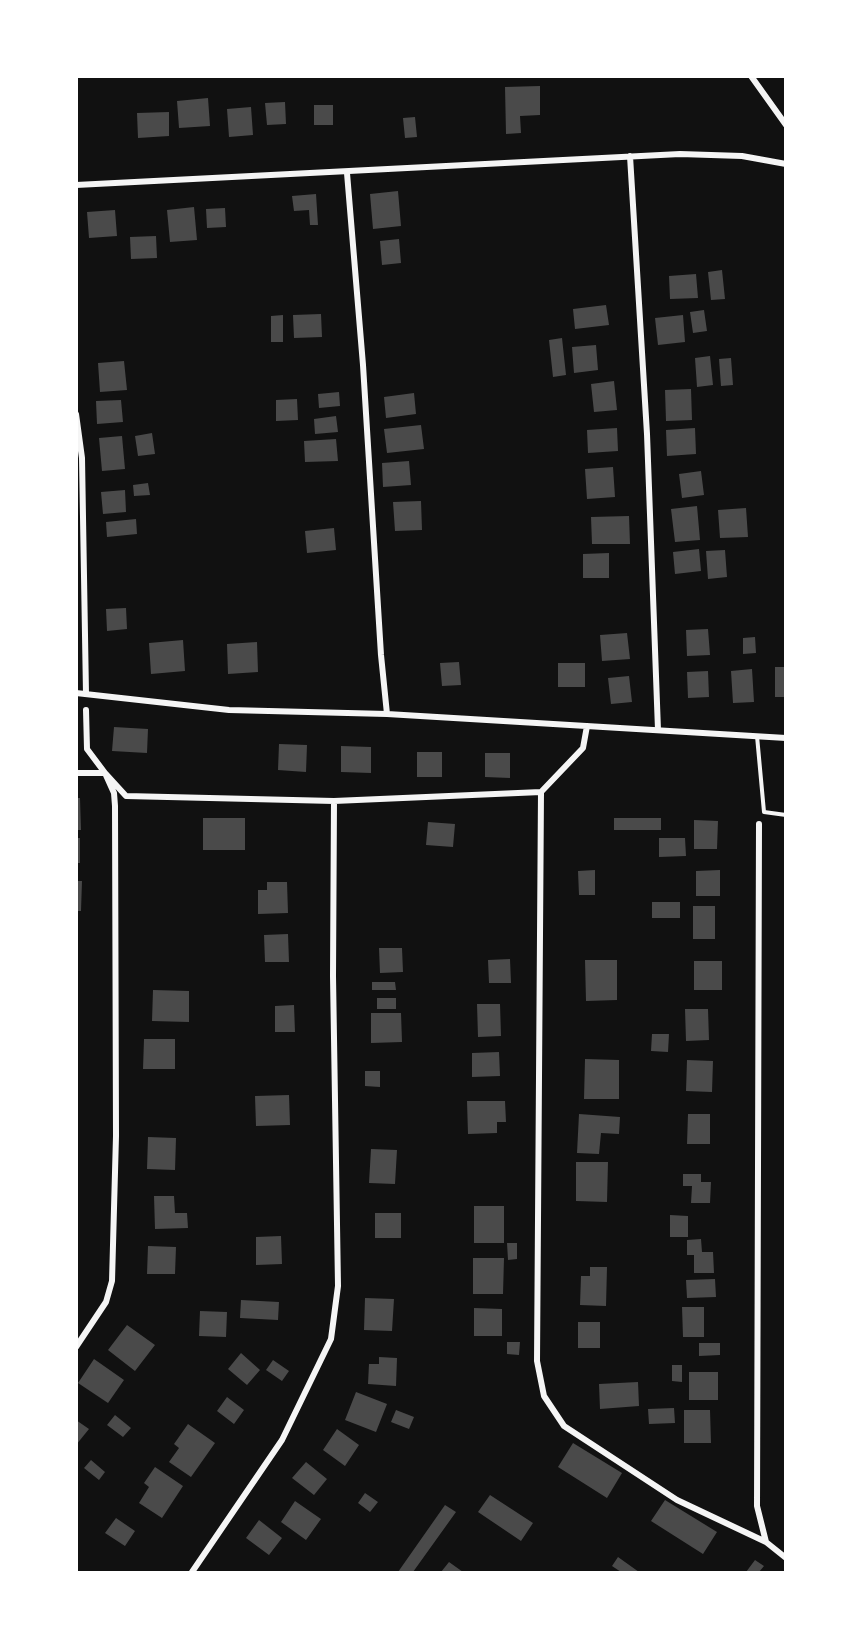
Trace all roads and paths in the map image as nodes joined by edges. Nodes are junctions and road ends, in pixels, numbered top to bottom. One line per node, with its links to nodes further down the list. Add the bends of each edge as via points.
1 (751, 76): 2 (street)
2 (786, 125)
3 (630, 156): 4 (street, via 742,156); 5 (street); 13 (street, via 647,434)
4 (786, 164)
5 (347, 173): 6 (street); 11 (street)
6 (76, 185)
7 (76, 414): 9 (street, via 82,458)
8 (76, 693): 9 (street)
9 (86, 694): 11 (street, via 229,710)
10 (86, 710): 17 (street, via 87,748)
11 (387, 714): 12 (street)
12 (587, 726): 13 (street); 18 (street, via 583,748)
13 (658, 730): 14 (street)
14 (757, 735): 15 (street); 20 (lane, via 764,812)
15 (786, 738)
16 (76, 773): 17 (street)
17 (105, 773): 19 (street, via 126,796); 22 (street, via 115,806 116,1136 112,1281 106,1302)
18 (541, 792): 19 (street); 23 (street, via 537,1361 544,1396 564,1426 677,1500)
19 (334, 801): 25 (street, via 338,1286 331,1339 282,1440)
20 (786, 815)
21 (759, 824): 23 (street, via 757,1506)
22 (76, 1347)
23 (766, 1542): 24 (street)
24 (786, 1557)
25 (192, 1572)

